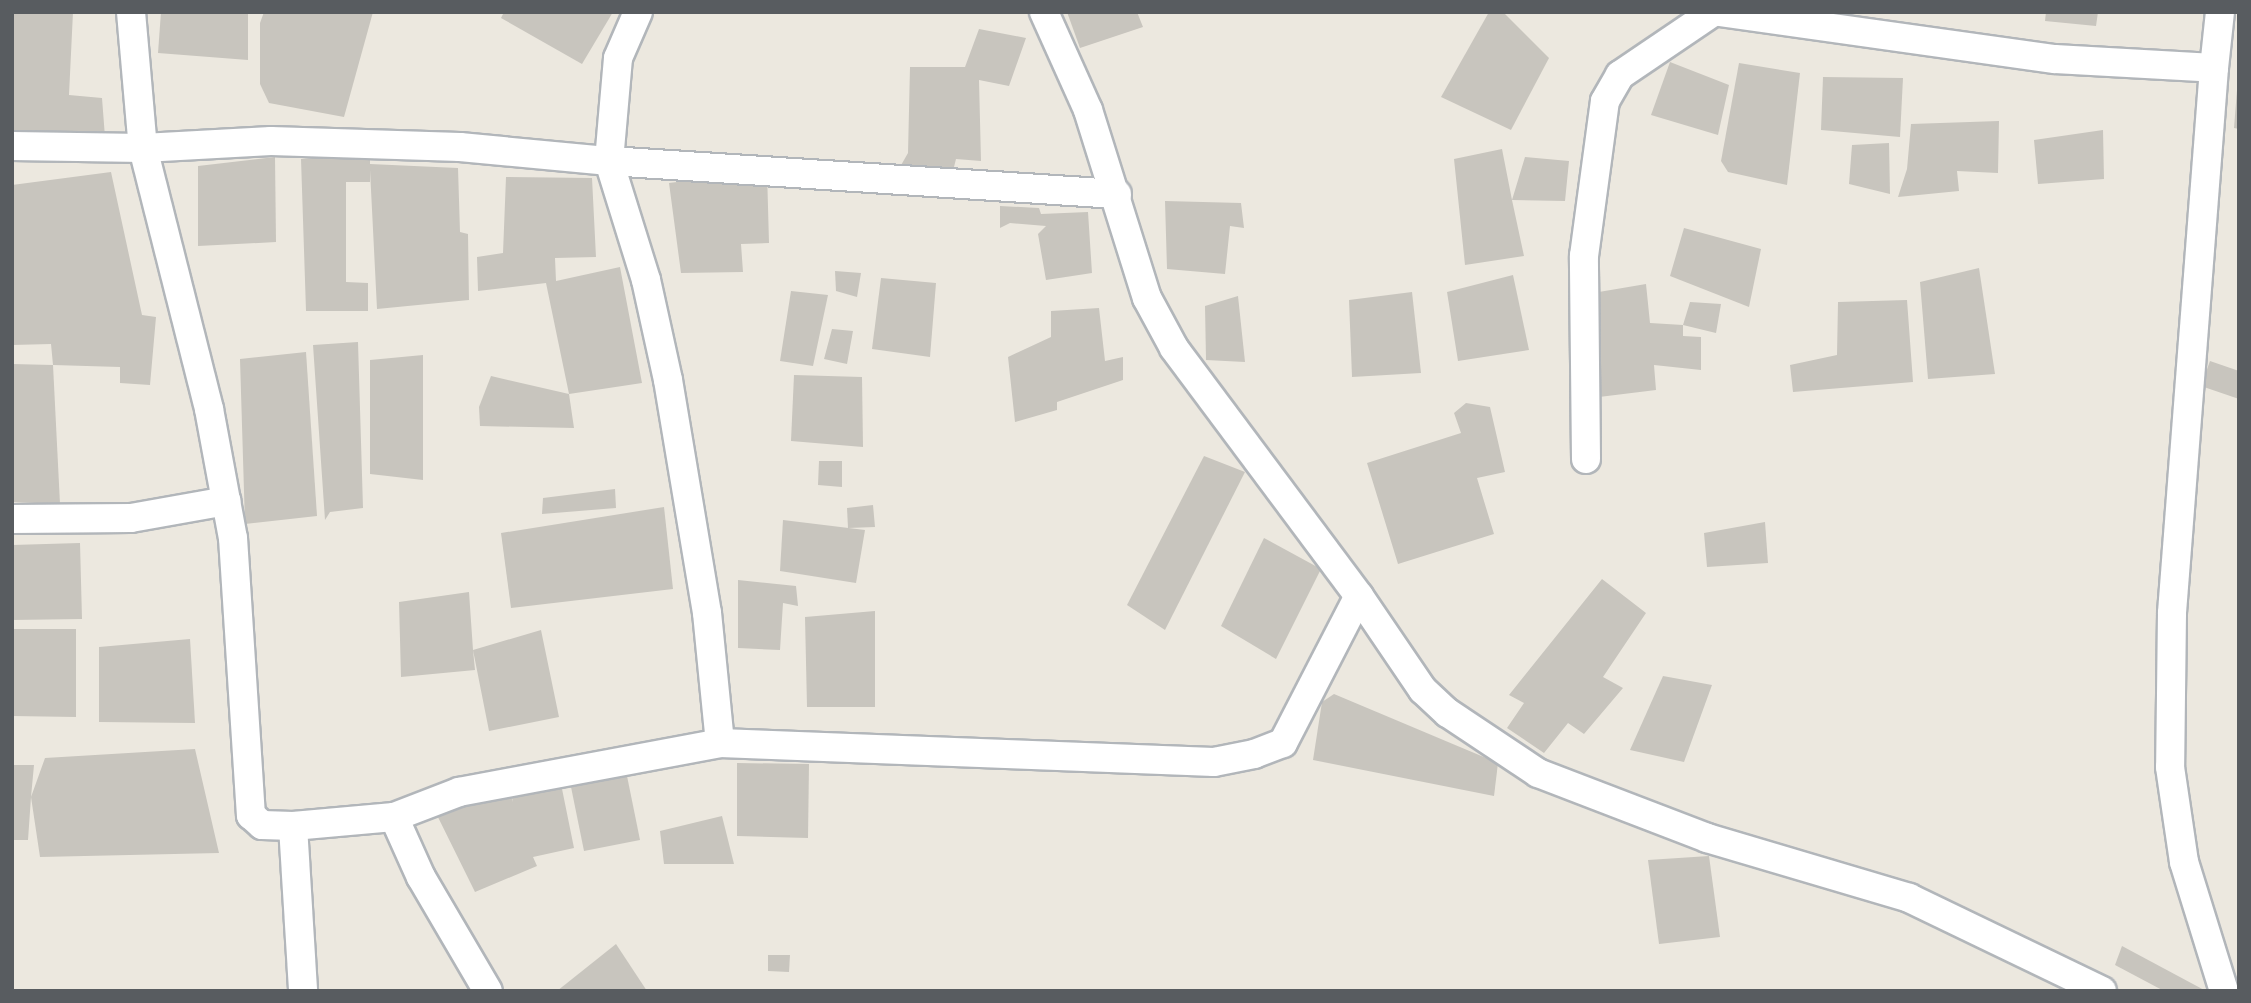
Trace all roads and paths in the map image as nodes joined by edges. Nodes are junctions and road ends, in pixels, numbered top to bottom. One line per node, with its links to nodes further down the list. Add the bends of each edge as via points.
1 (131, 12): 9 (street)
2 (638, 12): 10 (street, via 618,58)
3 (1044, 12): 11 (street, via 1088,110)
4 (1713, 12): 12 (street, via 1620,75 1605,101 1584,256)
5 (1719, 12): 7 (street, via 2055,59)
6 (2220, 12): 7 (street)
7 (2214, 68): 22 (street, via 2172,613 2170,767 2184,862)
8 (12, 146): 9 (street)
9 (143, 148): 10 (street, via 284,141 460,147); 13 (street, via 209,409)
10 (609, 161): 11 (street); 16 (street, via 646,280 667,380 707,613)
11 (1117, 194): 15 (street, via 1147,298 1174,348)
12 (1586, 459)
13 (226, 501): 14 (street, via 131,518); 18 (street, via 233,538 251,815 262,825)
14 (12, 519)
15 (1359, 596): 16 (street, via 1283,743 1254,754 1214,762); 21 (street, via 1423,690 1448,713 1538,773 1707,838 1909,898)
16 (720, 743): 17 (street, via 459,792)
17 (394, 817): 18 (street); 20 (street, via 421,877)
18 (293, 826): 19 (street)
19 (303, 991)
20 (488, 991)
21 (2102, 991)
22 (2224, 991)

